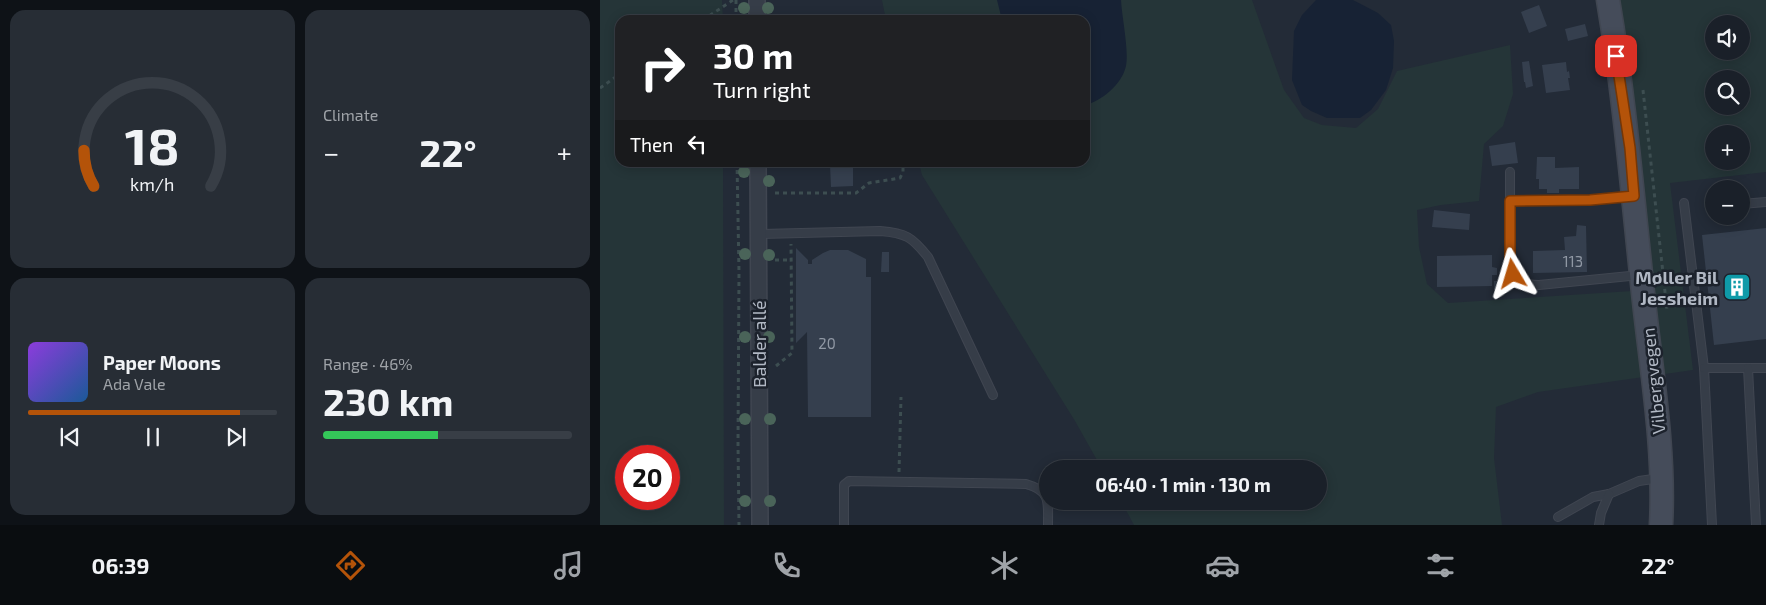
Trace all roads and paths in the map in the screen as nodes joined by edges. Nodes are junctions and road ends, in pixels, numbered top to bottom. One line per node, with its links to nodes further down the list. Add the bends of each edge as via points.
1 (735, 0): 4 (path); 5 (path)
2 (757, 0): 6 (street)
3 (1608, 0): 14 (main road, Vilbergvegen)
4 (711, 15)
5 (736, 15)
6 (758, 15)
7 (615, 78): 8 (path)
8 (600, 88)
9 (737, 167): 34 (path)
10 (758, 167): 20 (street, Balder allé)
11 (904, 167): 13 (path, via 900,178 869,183 856,193)
12 (1510, 172): 15 (lane)
13 (775, 193)
14 (1634, 196): 15 (lane); 23 (main road, Vilbergvegen)
15 (1510, 201): 23 (lane, via 1510,261 1517,280 1539,285)
16 (1766, 202): 18 (lane)
17 (1684, 203): 25 (lane)
18 (1750, 203)
19 (791, 233): 20 (lane); 22 (path); 28 (lane, via 880,231 896,232 914,240 928,257)
20 (759, 234): 35 (street, Balder allé)
21 (775, 260): 22 (path)
22 (791, 260): 24 (path, via 792,353)
23 (1642, 275): 30 (main road, Vilbergvegen)
24 (776, 366)
25 (1704, 368): 26 (lane); 40 (lane)
26 (1748, 368): 27 (lane); 41 (lane)
27 (1766, 368)
28 (993, 395)
29 (901, 397): 31 (path)
30 (1661, 478): 32 (lane, via 1639,481); 39 (main road, Vilbergvegen)
31 (899, 482): 36 (lane, via 849,481 844,485); 37 (lane, via 1026,484 1037,487 1044,492 1048,504)
32 (1609, 494): 33 (lane, via 1592,497); 38 (lane)
33 (1558, 517)
34 (739, 525)
35 (760, 525)
36 (844, 525)
37 (1048, 525)
38 (1599, 525)
39 (1661, 525)
40 (1712, 525)
41 (1756, 525)

